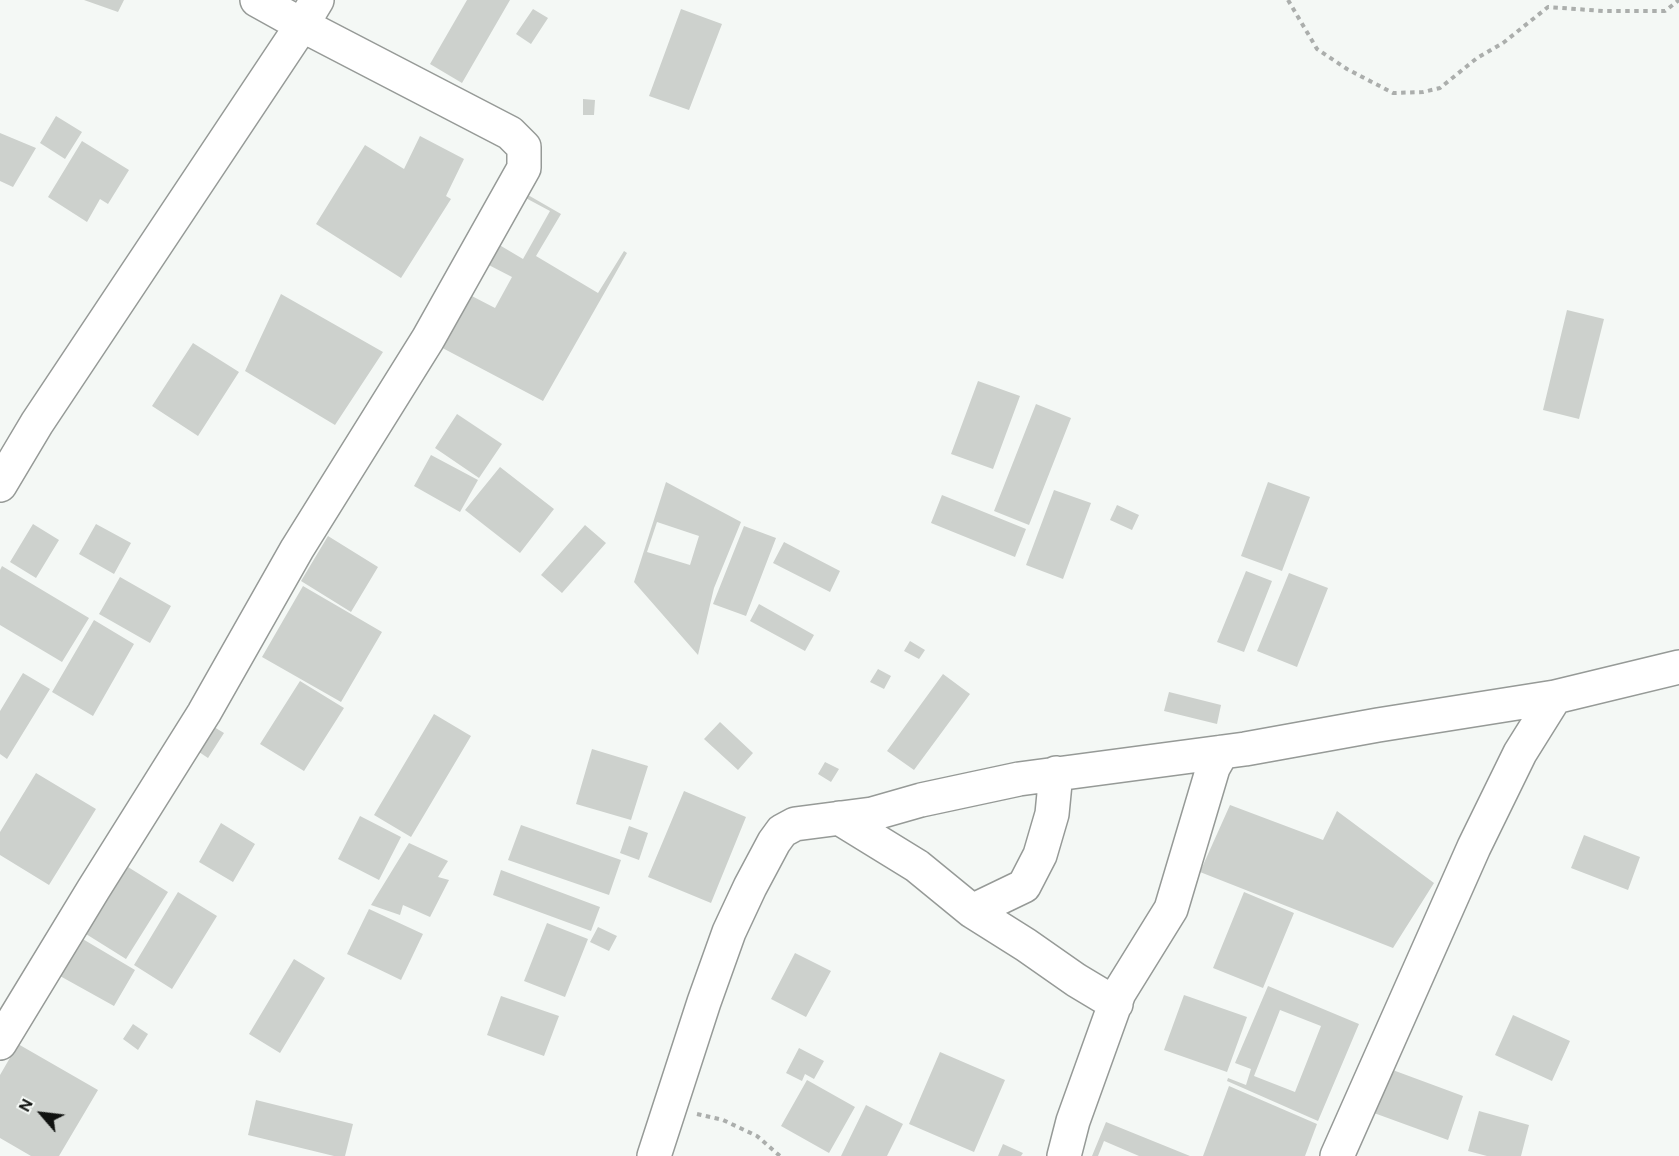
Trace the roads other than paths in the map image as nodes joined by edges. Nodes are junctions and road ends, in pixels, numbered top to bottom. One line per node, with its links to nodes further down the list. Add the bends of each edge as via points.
1 (257, 0): 2 (street)
2 (310, 13): 3 (street, via 37,423); 11 (street, via 510,133 524,147 524,168 428,339)
3 (0, 485)
4 (1679, 667): 5 (street)
5 (1555, 697): 6 (street); 14 (street, via 1520,753 1474,847)
6 (1222, 752): 7 (street); 10 (street, via 1213,768 1172,909 1119,993)
7 (1056, 773): 8 (street); 9 (street, via 1049,825 1040,855 1024,886)
8 (839, 818): 9 (street, via 917,866); 12 (street, via 795,824 782,831 774,842 729,932)
9 (972, 910): 10 (street)
10 (1116, 1004): 13 (street)
11 (0, 1043)
12 (654, 1156)
13 (1064, 1156)
14 (1337, 1156)

